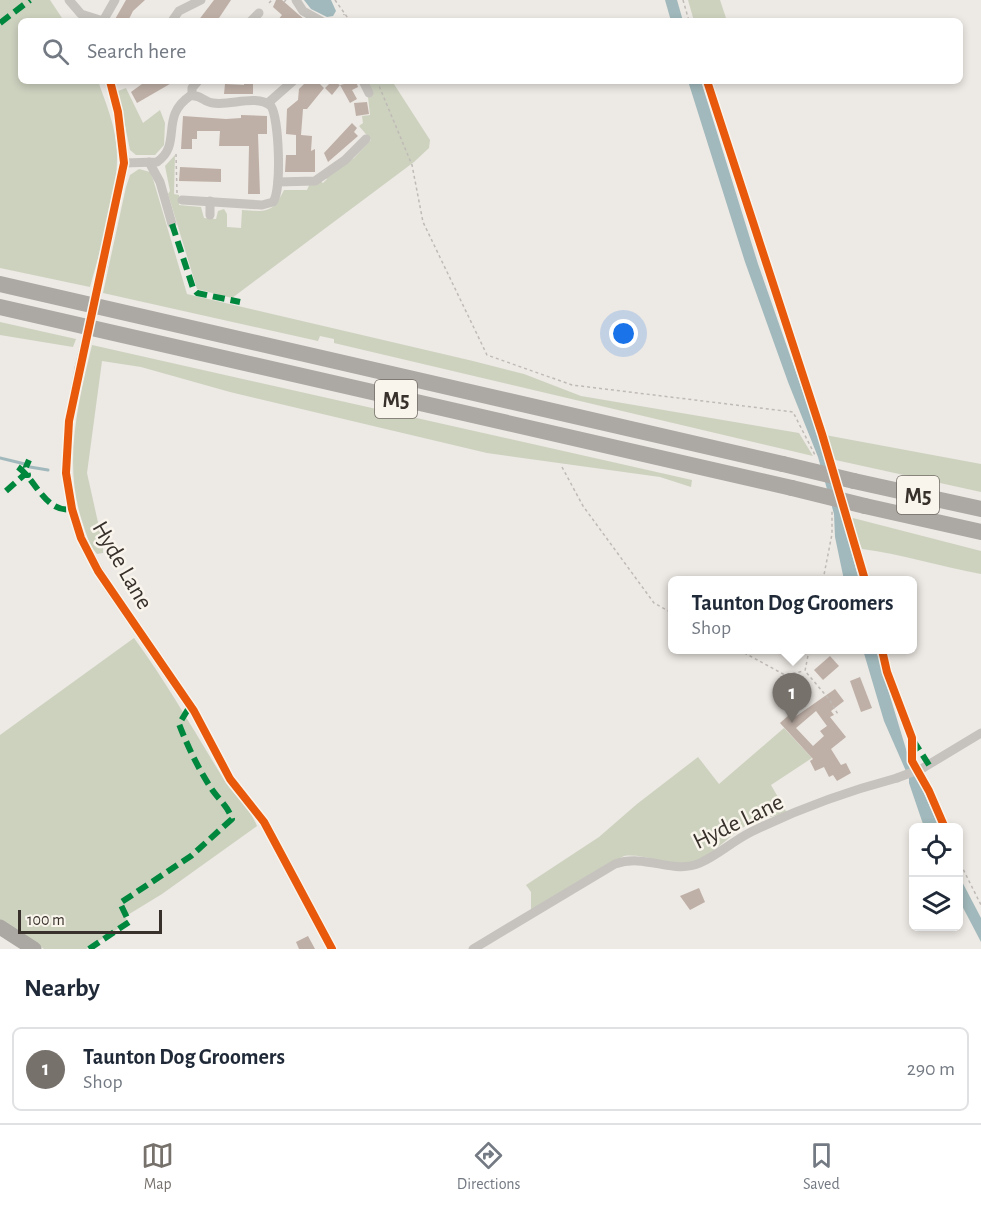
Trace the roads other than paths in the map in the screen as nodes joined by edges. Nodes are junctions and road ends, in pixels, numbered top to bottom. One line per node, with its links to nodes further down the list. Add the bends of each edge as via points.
1 (69, 0): 6 (street, via 81,14)
2 (115, 0): 7 (street)
3 (201, 0): 8 (street, via 179,11)
4 (296, 0): 10 (street, via 303,11)
5 (259, 13): 9 (street)
6 (94, 18)
7 (105, 18)
8 (174, 18)
9 (254, 18)
10 (316, 18)
11 (111, 84): 20 (street, Hyde Lane)
12 (195, 84): 16 (street)
13 (290, 84): 17 (street)
14 (364, 84): 15 (street)
15 (369, 93)
16 (192, 95): 17 (street, via 214,104); 19 (street, via 174,114 171,142 161,159)
17 (268, 104): 21 (street, via 276,119)
18 (366, 139): 21 (street, via 315,181)
19 (149, 162): 20 (street); 25 (street, via 160,182)
20 (124, 163): 33 (street, Hyde Lane, bridge, via 69,421 66,462 72,509 81,538 103,579 194,711 230,779 264,822)
21 (278, 182): 23 (street, via 276,198 270,204)
22 (182, 200): 23 (street)
23 (210, 201): 24 (street)
24 (210, 215)
25 (172, 224)
26 (0, 284): 28 (highway, M5, bridge)
27 (0, 307): 29 (highway, M5, bridge)
28 (981, 509)
29 (981, 532)
30 (981, 733): 34 (street, Hyde Lane, bridge, via 919,771 779,820 700,863 683,868 630,859 615,864)
31 (0, 927): 32 (main road)
32 (34, 949)
33 (332, 949)
34 (473, 949)

